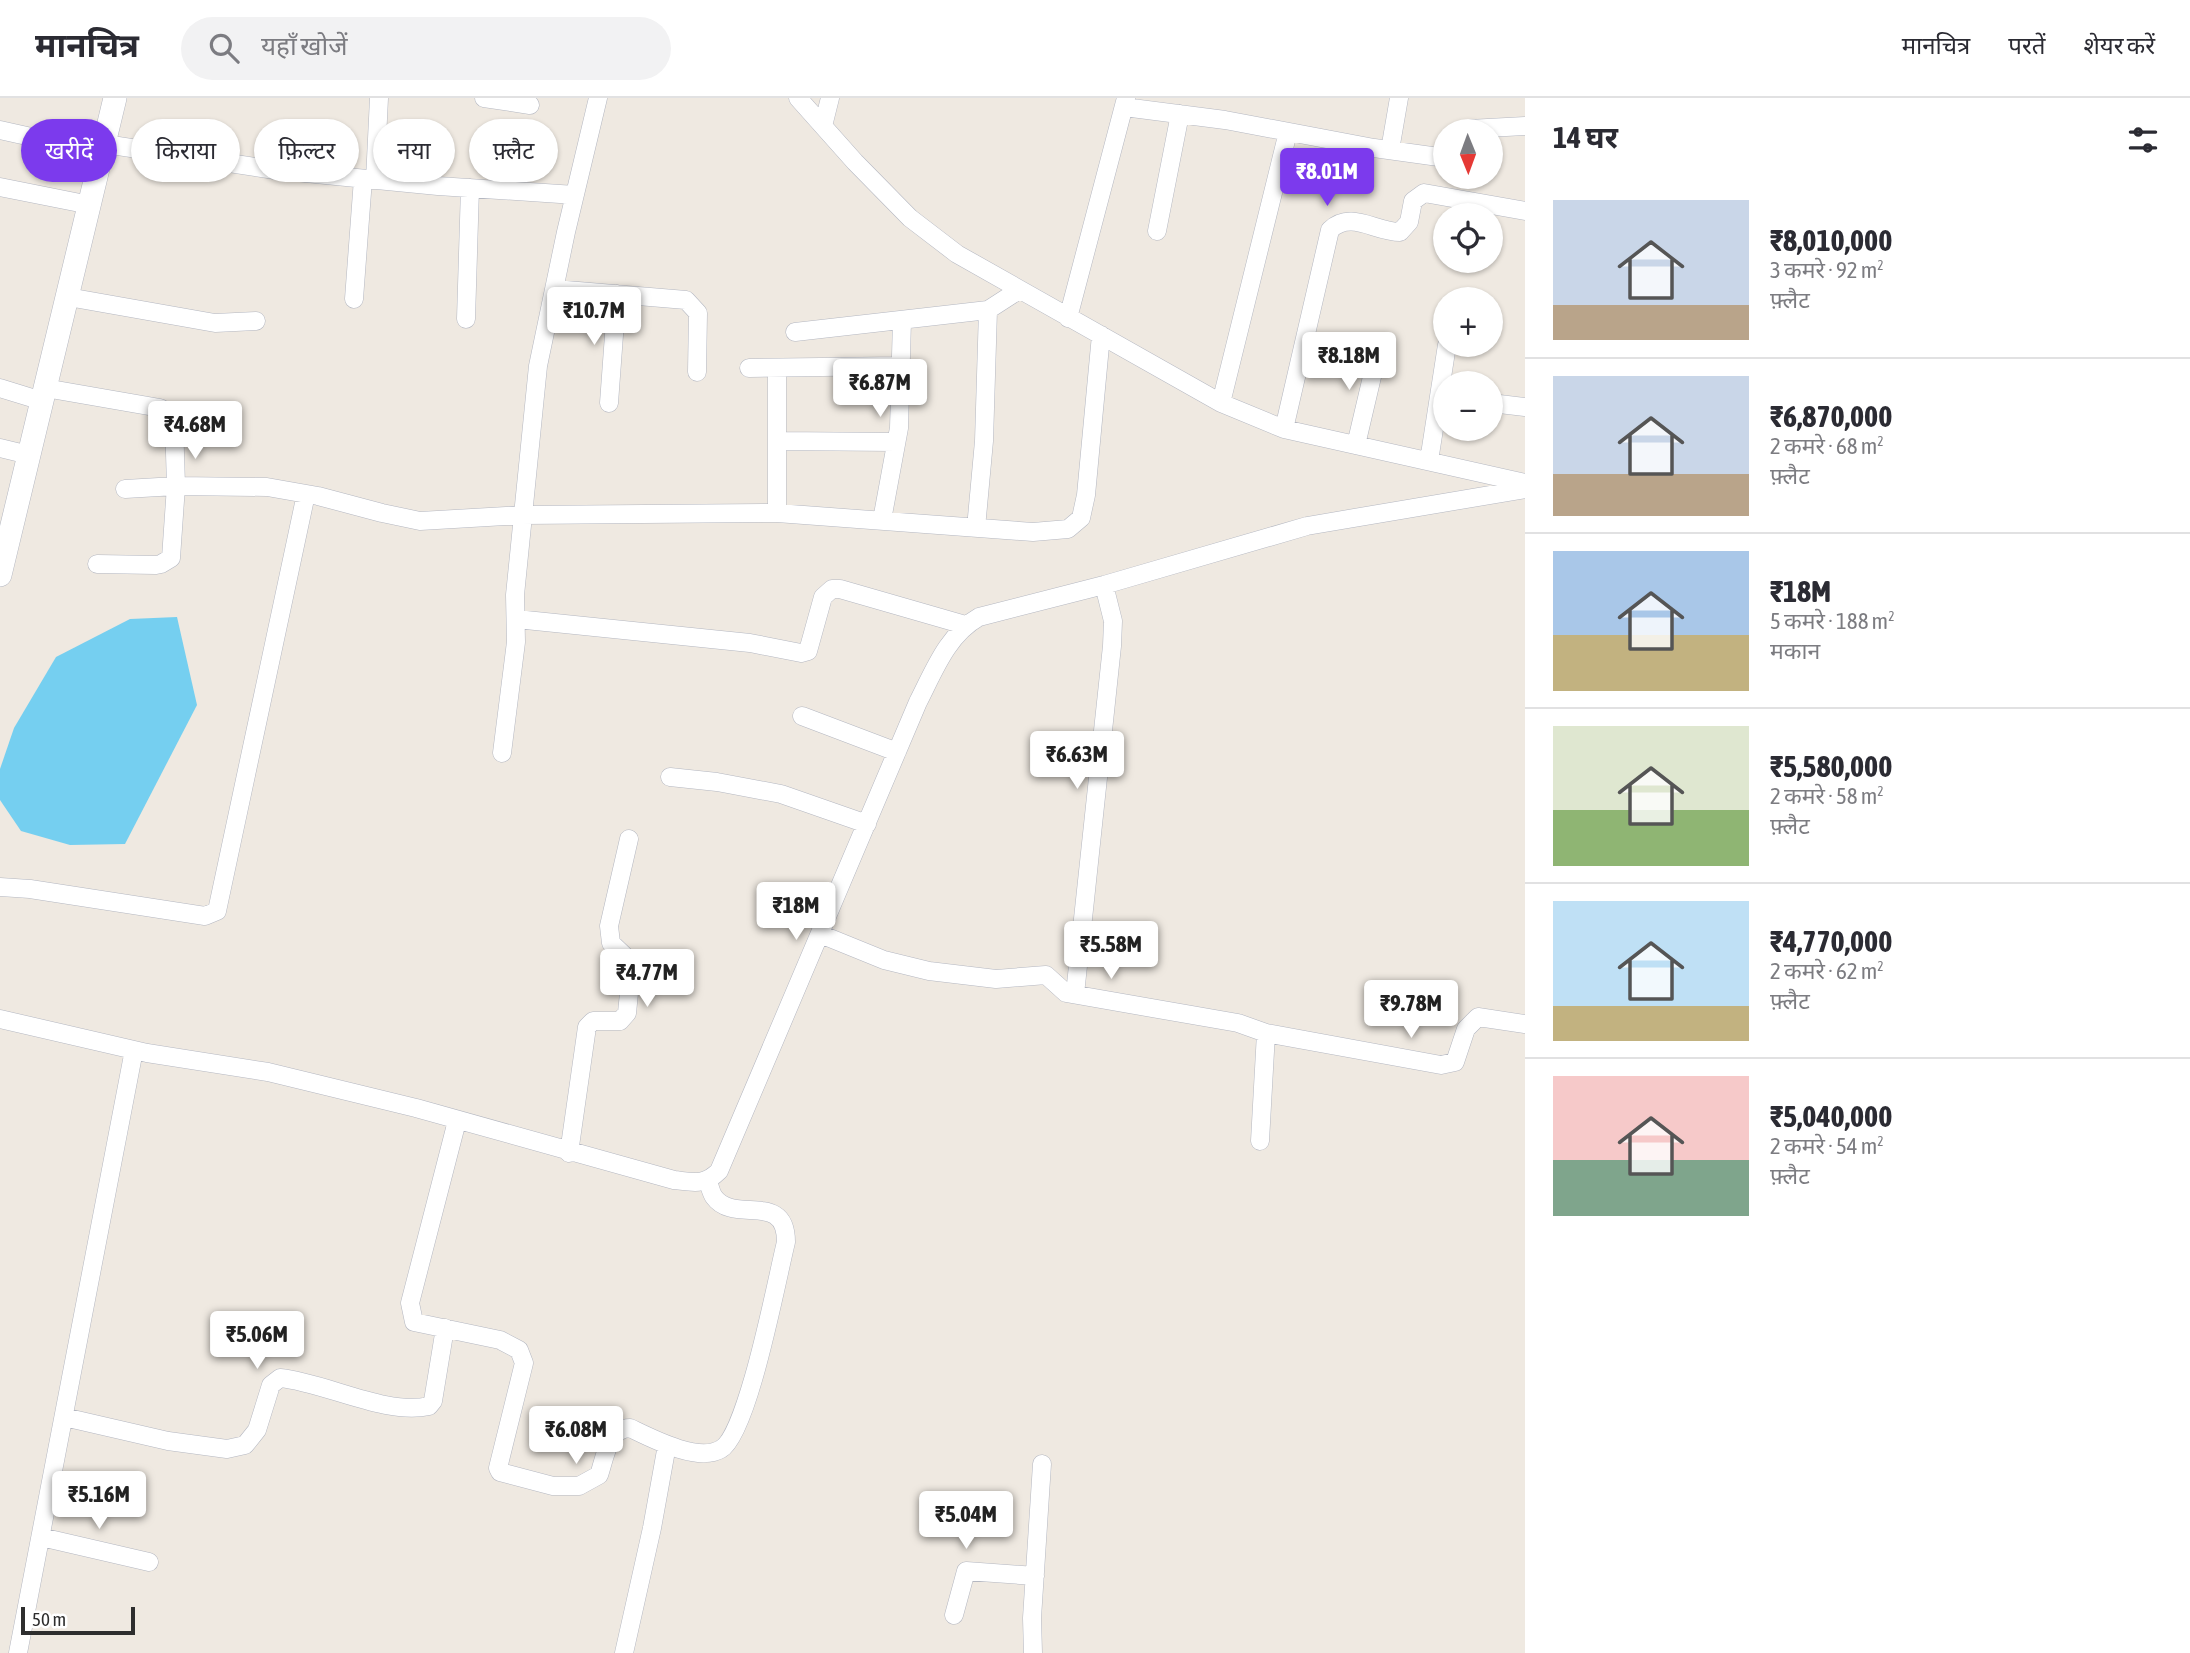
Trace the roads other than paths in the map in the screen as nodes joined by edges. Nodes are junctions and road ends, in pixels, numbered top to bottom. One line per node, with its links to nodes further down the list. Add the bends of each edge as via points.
1 (116, 98): 11 (street)
2 (379, 98): 21 (street)
3 (484, 98): 9 (street)
4 (598, 98): 25 (street)
5 (798, 98): 12 (street)
6 (830, 98): 12 (street)
7 (1399, 98): 19 (street)
8 (1125, 102): 10 (street); 35 (street)
9 (530, 105)
10 (1180, 114): 16 (street); 28 (street)
11 (111, 119)
12 (823, 126): 30 (street, via 910,218 957,254)
13 (1525, 127): 14 (street)
14 (1503, 128)
15 (0, 130): 17 (street)
16 (1288, 132): 19 (street); 49 (street)
17 (21, 134)
18 (117, 150): 21 (street)
19 (1390, 150): 20 (street)
20 (1433, 156)
21 (369, 179): 24 (street); 33 (street)
22 (96, 182): 26 (street)
23 (0, 187): 26 (street)
24 (470, 188): 25 (street); 36 (street)
25 (575, 195): 29 (street)
26 (90, 205): 32 (street)
27 (1525, 211): 52 (street, via 1424,193 1413,201 1409,222 1400,232 1346,220 1330,230)
28 (1157, 231)
29 (554, 289): 31 (street); 66 (street, via 538,366)
30 (1019, 290): 34 (street); 35 (street)
31 (617, 294): 45 (street, via 686,300 694,307 698,313); 48 (street)
32 (68, 297): 38 (street, via 215,323); 47 (street)
33 (354, 299)
34 (988, 310): 37 (street); 68 (street)
35 (1068, 318): 40 (street)
36 (466, 319)
37 (902, 320): 39 (street); 42 (street)
38 (256, 321)
39 (794, 332)
40 (1101, 335): 49 (street); 68 (street, via 1081,518 1068,529 1033,532)
41 (1379, 347): 56 (street)
42 (900, 366): 44 (street); 55 (street)
43 (749, 368): 44 (street)
44 (778, 368): 53 (street)
45 (697, 372)
46 (0, 388): 47 (street)
47 (44, 395): 58 (street); 61 (street, via 160,408 172,415)
48 (609, 403)
49 (1221, 403): 52 (street)
50 (1503, 404): 51 (street)
51 (1525, 407)
52 (1284, 429): 56 (street)
53 (777, 441): 55 (street); 65 (street)
54 (1433, 441): 59 (street)
55 (896, 442): 67 (street)
56 (1356, 445): 59 (street)
57 (0, 448): 58 (street)
58 (29, 455): 69 (street)
59 (1429, 461): 60 (street)
60 (1525, 483)
61 (176, 486): 62 (street); 64 (street, via 245,485); 70 (street, via 171,558 156,565)
62 (125, 489)
63 (1525, 489): 72 (street, via 1307,526)
64 (306, 494): 66 (street, via 420,521); 81 (street, via 217,911 205,916)
65 (776, 513): 66 (street); 67 (street)
66 (523, 515): 73 (street)
67 (882, 520): 68 (street)
68 (976, 527)
69 (5, 536): 71 (street)
70 (97, 564)
71 (0, 575)
72 (1104, 585): 74 (street, via 979,617); 83 (street, via 1113,621 1112,646)
73 (516, 619): 74 (street, via 738,641 801,653 808,650 823,597 840,589); 77 (street)
74 (965, 625): 76 (street, via 948,645)
75 (802, 716): 76 (street)
76 (897, 752): 79 (street)
77 (502, 753)
78 (670, 776): 79 (street, via 781,794)
79 (867, 824): 82 (street)
80 (629, 839): 90 (street, via 609,926 611,943 632,963 627,1013 620,1021 593,1021 587,1027)
81 (0, 887)
82 (820, 934): 83 (street, via 884,960 929,971 996,979 1046,975 1066,993); 91 (street, via 719,1171)
83 (1075, 994): 86 (street, via 1238,1023)
84 (0, 1018): 87 (street)
85 (1525, 1024): 86 (street, via 1478,1017 1466,1029 1455,1062 1441,1065)
86 (1266, 1033): 89 (street)
87 (134, 1050): 88 (street, via 268,1072); 93 (street)
88 (457, 1121): 90 (street); 92 (street, via 410,1303 414,1322)
89 (1260, 1141)
90 (569, 1153): 91 (street, via 674,1180)
91 (708, 1181): 94 (street, via 716,1201 782,1219 786,1242 750,1391 730,1440 721,1449 702,1453)
92 (445, 1328): 93 (street, via 433,1401 417,1409 280,1378 271,1385 257,1430 245,1445 227,1449 168,1441); 94 (street, via 500,1340 519,1350 524,1363 498,1462 500,1472 553,1486 579,1486 599,1475 618,1430 629,1428)
93 (64, 1417): 96 (street)
94 (667, 1446): 101 (street)
95 (1042, 1465): 98 (street)
96 (41, 1537): 97 (street); 100 (street)
97 (149, 1562)
98 (1034, 1576): 99 (street, via 966,1571); 102 (street)
99 (954, 1615)
100 (18, 1653)
101 (624, 1653)
102 (1033, 1653)

